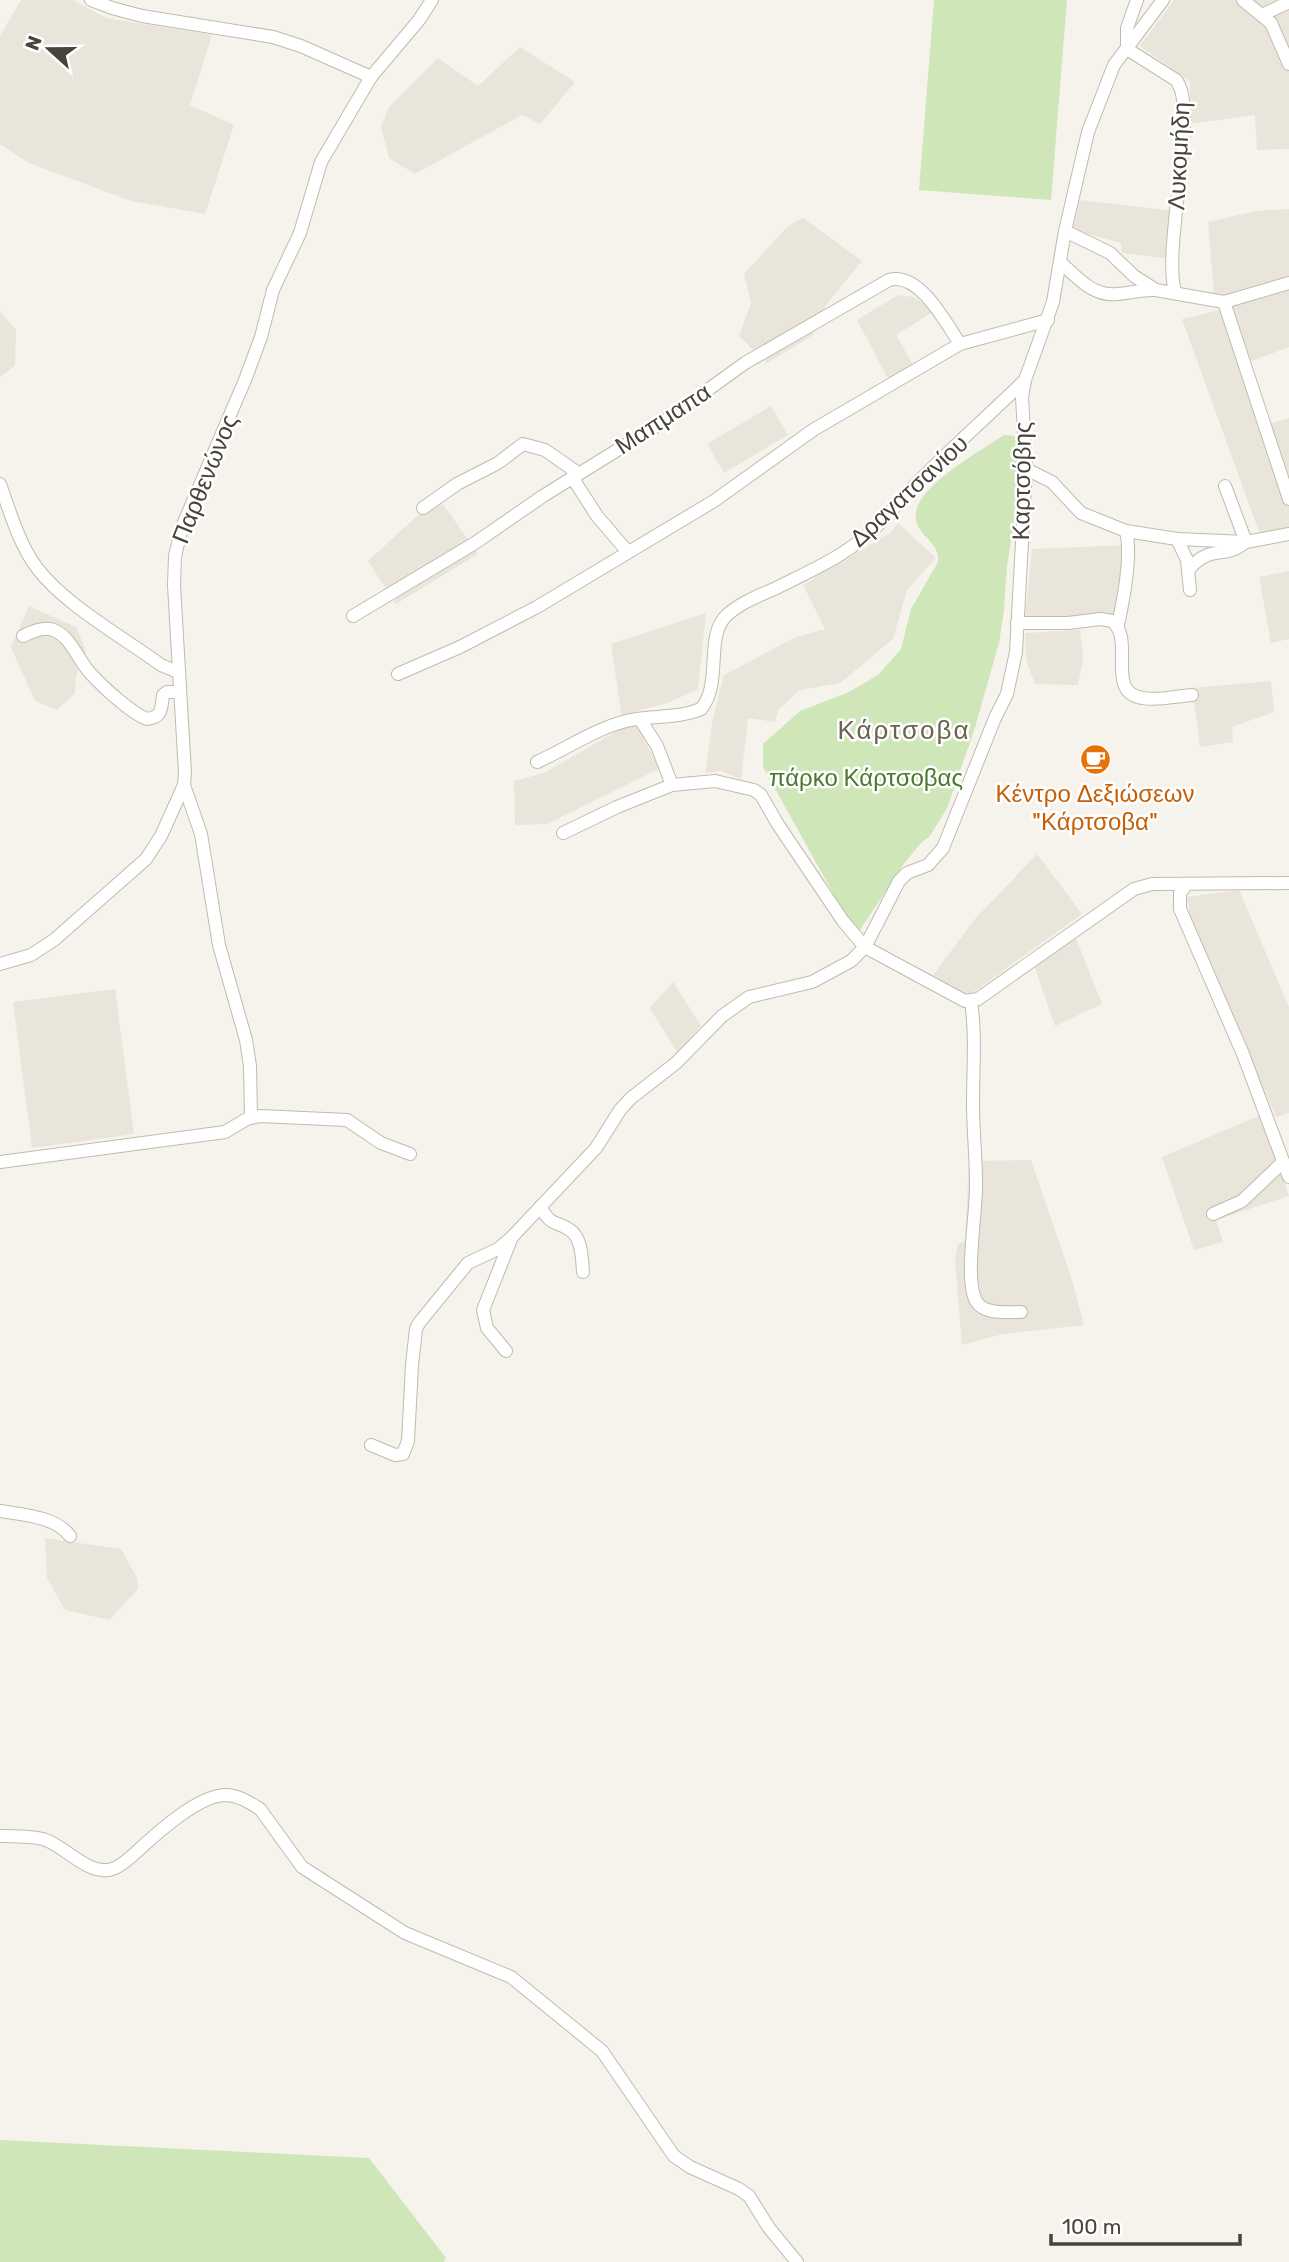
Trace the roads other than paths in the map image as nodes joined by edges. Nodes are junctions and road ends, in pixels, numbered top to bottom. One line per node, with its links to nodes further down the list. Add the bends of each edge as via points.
1 (91, 0): 10 (street, via 142,16 273,37)
2 (432, 0): 10 (street, Παρθενώνος)
3 (1137, 0): 8 (street, via 1126,28)
4 (1163, 0): 8 (street, Καρτσόβης)
5 (1243, 0): 7 (street)
6 (1289, 2): 7 (street)
7 (1262, 15): 9 (street, via 1271,23)
8 (1127, 49): 11 (street, Καρτσόβης, via 1112,71 1088,132); 15 (street, Λυκομήδη, via 1176,80 1183,91 1172,255)
9 (1289, 64)
10 (371, 77): 37 (street, Παρθενώνος, via 321,162 300,233 270,296 261,337 182,527 174,573)
11 (1065, 231): 12 (street, Καρτσόβης); 14 (street, via 1110,253)
12 (1060, 262): 14 (street, via 1096,292); 17 (street, Καρτσόβης)
13 (1289, 283): 16 (street)
14 (1156, 290): 15 (street)
15 (1175, 292): 16 (street)
16 (1224, 302): 24 (street)
17 (1048, 320): 18 (street); 19 (street, Καρτσόβης)
18 (960, 344): 21 (street, Μαπμαπα, via 918,288 900,279 889,281 745,363 666,420); 30 (street, via 813,430 714,500)
19 (1025, 380): 20 (street, Καρτσόβης); 41 (street, Δραγατσανίου, via 856,544 727,615 716,634 709,694 701,709)
20 (1026, 469): 26 (street, via 1052,482 1081,513); 34 (street, Καρτσόβης)
21 (575, 475): 25 (street, via 555,455 523,444); 30 (street, via 597,516); 33 (street, Μαπμαπα, via 475,544)
22 (0, 484): 37 (street, via 31,559 55,588 161,665)
23 (1225, 486): 29 (street)
24 (1289, 499)
25 (423, 508)
26 (1126, 531): 28 (street); 35 (street)
27 (1289, 534): 29 (street)
28 (1177, 539): 29 (street); 31 (street)
29 (1246, 542): 31 (street, via 1205,554)
30 (627, 551): 38 (street, via 527,612)
31 (1189, 569): 32 (street)
32 (1190, 590)
33 (353, 616)
34 (1017, 623): 35 (street, via 1101,619); 48 (street, Καρτσόβης, via 1007,694 949,836 928,865 899,881)
35 (1118, 625): 40 (street, via 1127,692 1149,699)
36 (23, 636): 39 (street, via 36,630 55,631 89,672 147,719 163,709 163,695)
37 (178, 671): 39 (street, Παρθενώνος)
38 (398, 674)
39 (180, 692): 43 (street, Παρθενώνος)
40 (1192, 695)
41 (640, 719): 42 (street, Δραγατσανίου, via 596,732); 44 (street, via 657,746)
42 (537, 762)
43 (184, 785): 49 (street, Παρθενώνος, via 146,859 54,940 31,955); 51 (street, via 201,834 219,946 246,1040)
44 (672, 785): 45 (street); 48 (street, via 715,781 761,795)
45 (563, 833)
46 (1289, 883): 47 (street)
47 (1187, 884): 50 (street, via 1134,889); 54 (street, via 1180,893 1180,909 1243,1054)
48 (865, 947): 50 (street, via 958,999); 56 (street, via 841,968 819,979 749,997 722,1016 676,1063 631,1098 602,1140)
49 (0, 964)
50 (971, 1001): 60 (street, via 976,1182 973,1293 986,1309)
51 (251, 1117): 52 (street, via 347,1120 381,1143); 53 (street, via 225,1132)
52 (410, 1154)
53 (0, 1162)
54 (1283, 1162): 55 (street); 57 (street, via 1242,1201)
55 (1289, 1177)
56 (540, 1207): 58 (street); 59 (street, via 552,1224 569,1229 577,1238)
57 (1213, 1214)
58 (512, 1237): 61 (street, via 483,1310 487,1328); 62 (street, via 468,1263 419,1322 405,1452 395,1455)
59 (583, 1272)
60 (1021, 1311)
61 (506, 1351)
62 (371, 1445)
63 (0, 1511): 64 (street, via 50,1521)
64 (70, 1536)
65 (0, 1836): 66 (street, via 41,1839 107,1871 123,1864 208,1799 224,1795 250,1802 294,1857 318,1878 405,1933 511,1977 590,2039 674,2156 749,2196)
66 (797, 2262)

